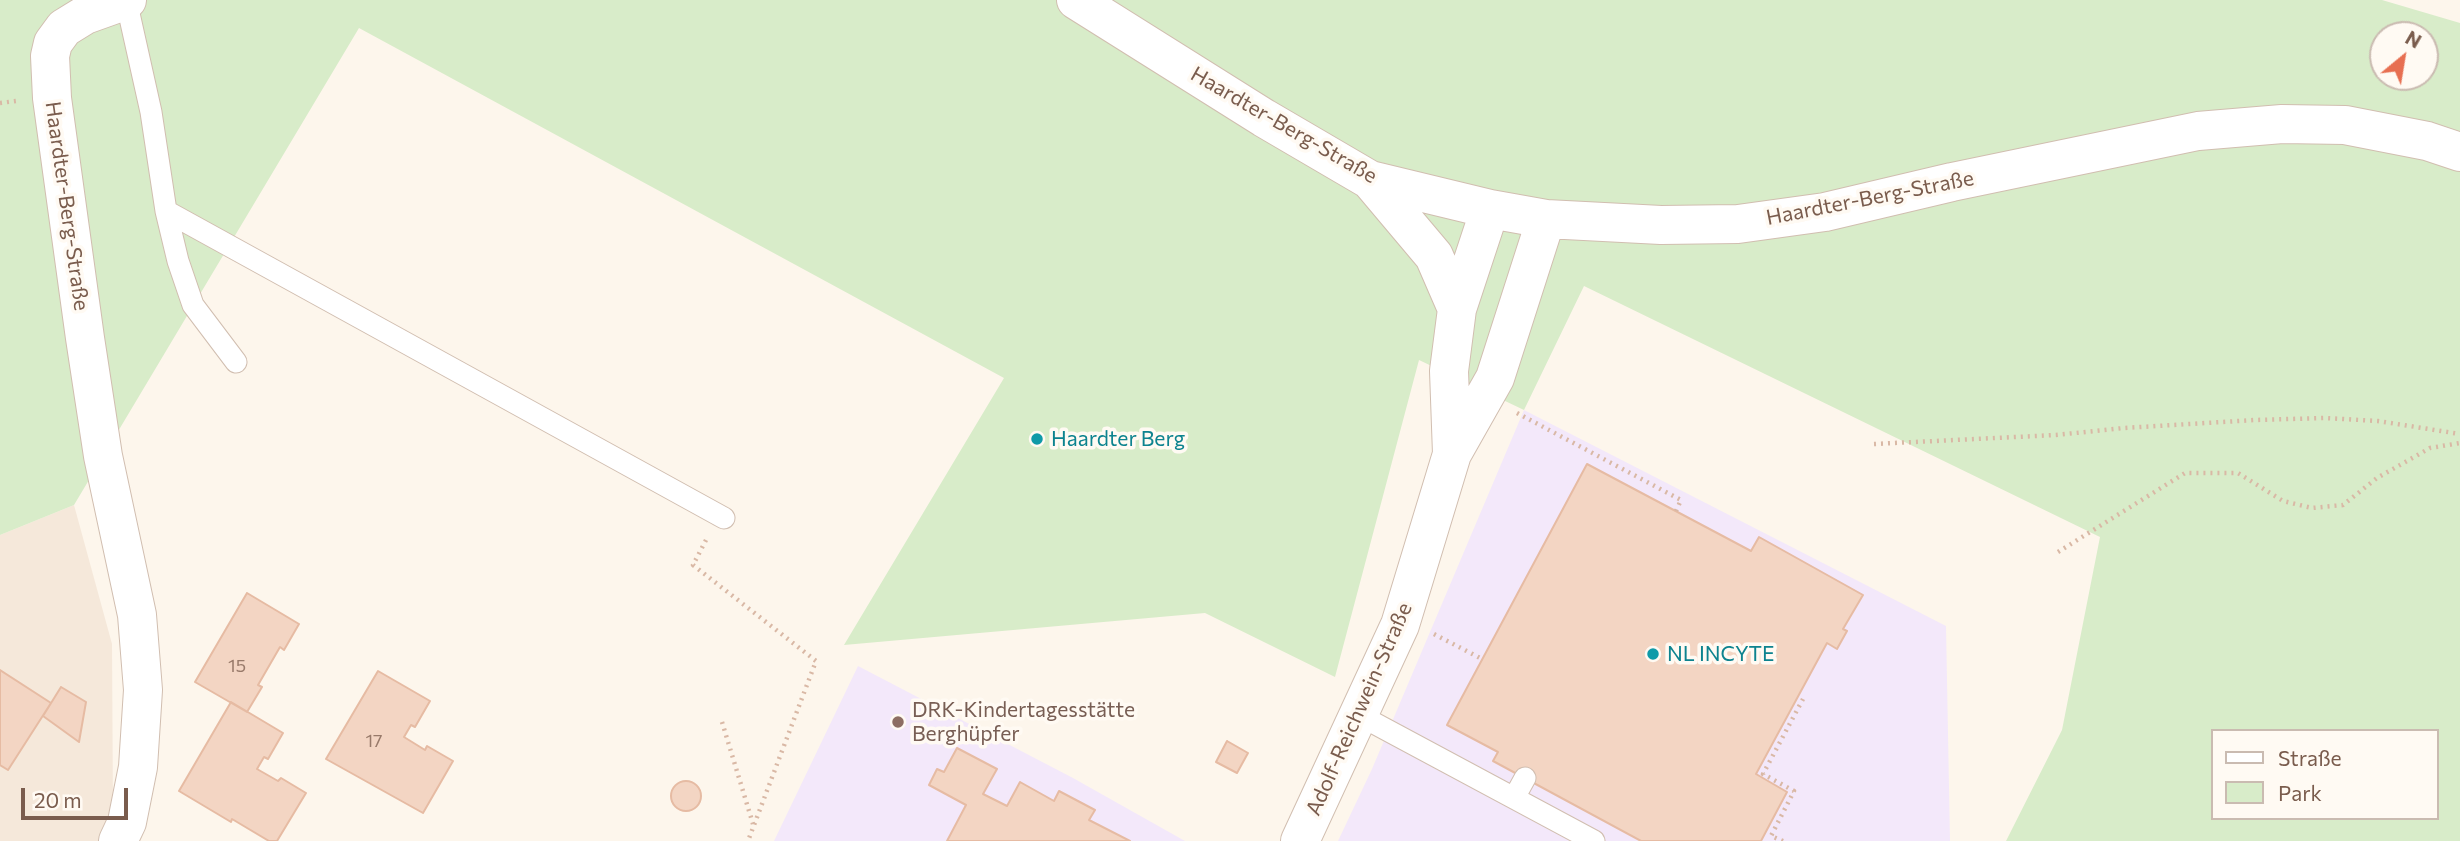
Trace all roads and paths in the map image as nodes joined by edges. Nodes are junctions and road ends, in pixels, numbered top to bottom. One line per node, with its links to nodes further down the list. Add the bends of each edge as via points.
1 (126, 0): 6 (lane, via 151,112); 27 (street, Haardter-Berg-Straße, via 64,28 50,56 52,98 103,456 137,615 143,690 138,767 127,822)
2 (1076, 0): 4 (street, Haardter-Berg-Straße)
3 (2460, 152): 7 (street, Haardter-Berg-Straße, via 2345,125 2282,124 2198,131 1825,212 1738,224)
4 (1370, 180): 5 (street, Haardter-Berg-Straße); 8 (street, via 1434,257)
5 (1490, 209): 7 (street, Haardter-Berg-Straße); 8 (street, Adolf-Reichwein-Straße)
6 (166, 211): 9 (lane, via 193,305); 16 (lane)
7 (1546, 219): 14 (street, Adolf-Reichwein-Straße, via 1495,378)
8 (1458, 309): 14 (street, Adolf-Reichwein-Straße, via 1449,371)
9 (236, 362)
10 (1517, 413): 15 (path, via 1681,500)
11 (2460, 434): 13 (path, via 2378,421 2314,418)
12 (2460, 443): 17 (path, via 2430,448 2377,478 2343,505 2312,508 2283,501 2238,473 2185,472)
13 (1874, 444)
14 (1452, 454): 19 (street, Adolf-Reichwein-Straße)
15 (1675, 511)
16 (724, 518)
17 (2058, 552)
18 (693, 565): 26 (path, via 816,660)
19 (1400, 625): 20 (path, via 1420,627); 22 (street, Adolf-Reichwein-Straße)
20 (1482, 659)
21 (1803, 699): 31 (path, via 1763,774 1794,791 1771,836)
22 (1359, 715): 25 (lane); 29 (street, Adolf-Reichwein-Straße)
23 (723, 722): 26 (path)
24 (1525, 778): 25 (lane)
25 (1514, 798): 30 (lane)
26 (754, 825): 28 (path)
27 (118, 841)
28 (748, 841)
29 (1300, 841)
30 (1594, 841)
31 (1783, 841)

